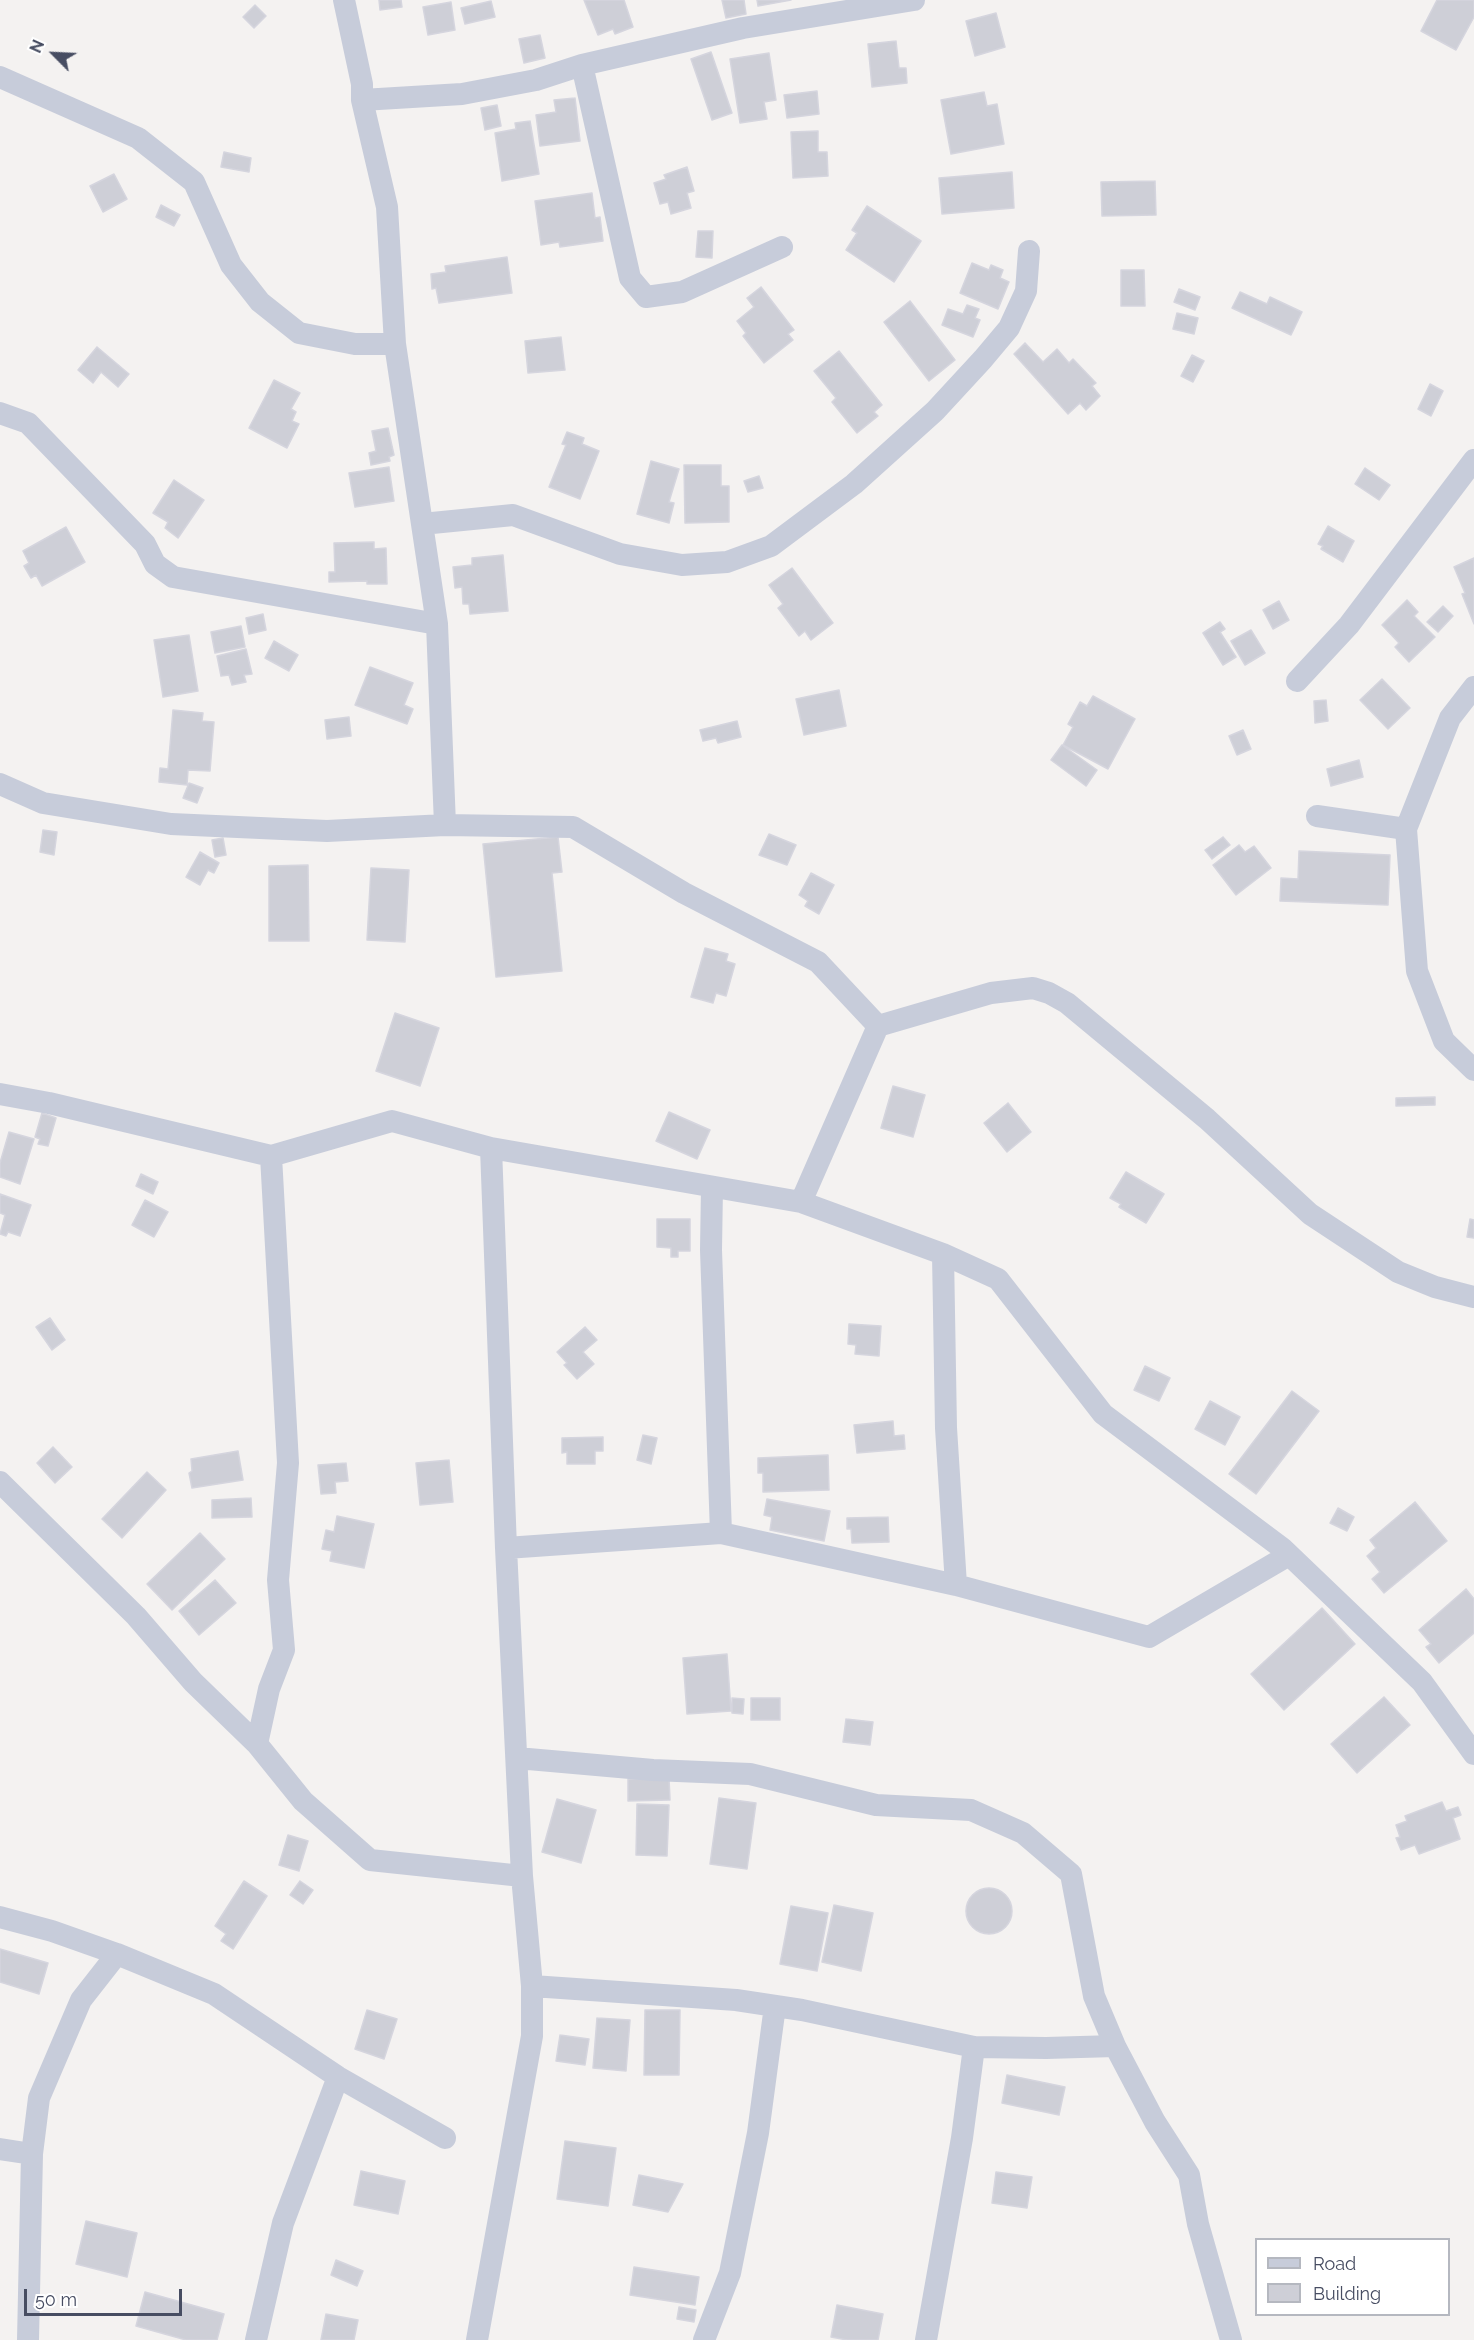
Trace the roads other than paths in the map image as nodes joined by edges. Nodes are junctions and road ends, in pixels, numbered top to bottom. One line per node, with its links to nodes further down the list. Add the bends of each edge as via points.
1 (344, 0): 5 (street)
2 (914, 0): 3 (street, via 743,28)
3 (582, 65): 5 (street, via 536,80 462,94); 6 (street, via 630,278 646,297 682,292)
4 (0, 77): 8 (street, via 138,138 194,182 231,266 260,302 299,333 355,344)
5 (362, 100): 8 (street, via 387,207)
6 (782, 247)
7 (1029, 251): 11 (street, via 1026,291 1009,328 982,359 935,411 854,484 771,546 727,562 682,565 620,554 513,515)
8 (396, 344): 11 (street)
9 (0, 413): 12 (street, via 28,423 145,544 155,564 173,577)
10 (1474, 460): 13 (street, via 1348,625)
11 (422, 524): 12 (street)
12 (437, 624): 17 (street)
13 (1297, 681)
14 (1474, 687): 18 (street, via 1450,718)
15 (0, 784): 17 (street, via 43,803 171,824 327,831)
16 (1317, 816): 18 (street)
17 (445, 825): 19 (street, via 573,827 684,893 818,962)
18 (1406, 829): 20 (street, via 1417,971 1444,1041)
19 (878, 1026): 25 (street); 27 (street, via 991,993 1033,988 1048,993 1067,1003 1208,1119 1310,1214 1398,1272)
20 (1474, 1070)
21 (0, 1094): 23 (street)
22 (491, 1148): 23 (street, via 392,1121); 24 (street); 30 (street)
23 (271, 1156): 33 (street, via 288,1463 278,1580 284,1650 269,1689)
24 (712, 1187): 25 (street); 29 (street)
25 (801, 1203): 26 (street)
26 (943, 1254): 31 (street, via 998,1279 1103,1414); 32 (street, via 946,1428)
27 (1474, 1297)
28 (0, 1482): 33 (street, via 136,1616 194,1683)
29 (721, 1533): 30 (street); 32 (street)
30 (506, 1548): 35 (street)
31 (1289, 1555): 32 (street, via 1149,1637); 34 (street, via 1422,1683)
32 (957, 1585)
33 (257, 1744): 36 (street, via 303,1802 370,1860)
34 (1474, 1754)
35 (517, 1758): 36 (street); 41 (street, via 750,1774 876,1805 971,1810 1023,1833 1071,1874 1094,1996)
36 (522, 1876): 39 (street)
37 (0, 1917): 38 (street)
38 (117, 1954): 43 (street, via 214,1994); 46 (street, via 81,2000 39,2098)
39 (532, 1986): 40 (street); 49 (street, via 532,2036)
40 (776, 2006): 42 (street); 50 (street, via 758,2133 730,2273)
41 (1115, 2046): 42 (street); 52 (street, via 1155,2122 1189,2175 1198,2224)
42 (974, 2048): 51 (street)
43 (338, 2077): 44 (street); 48 (street, via 283,2223)
44 (445, 2138)
45 (0, 2149): 46 (street)
46 (32, 2154): 47 (street)
47 (28, 2340)
48 (255, 2340)
49 (477, 2340)
50 (704, 2340)
51 (926, 2340)
52 (1231, 2340)

